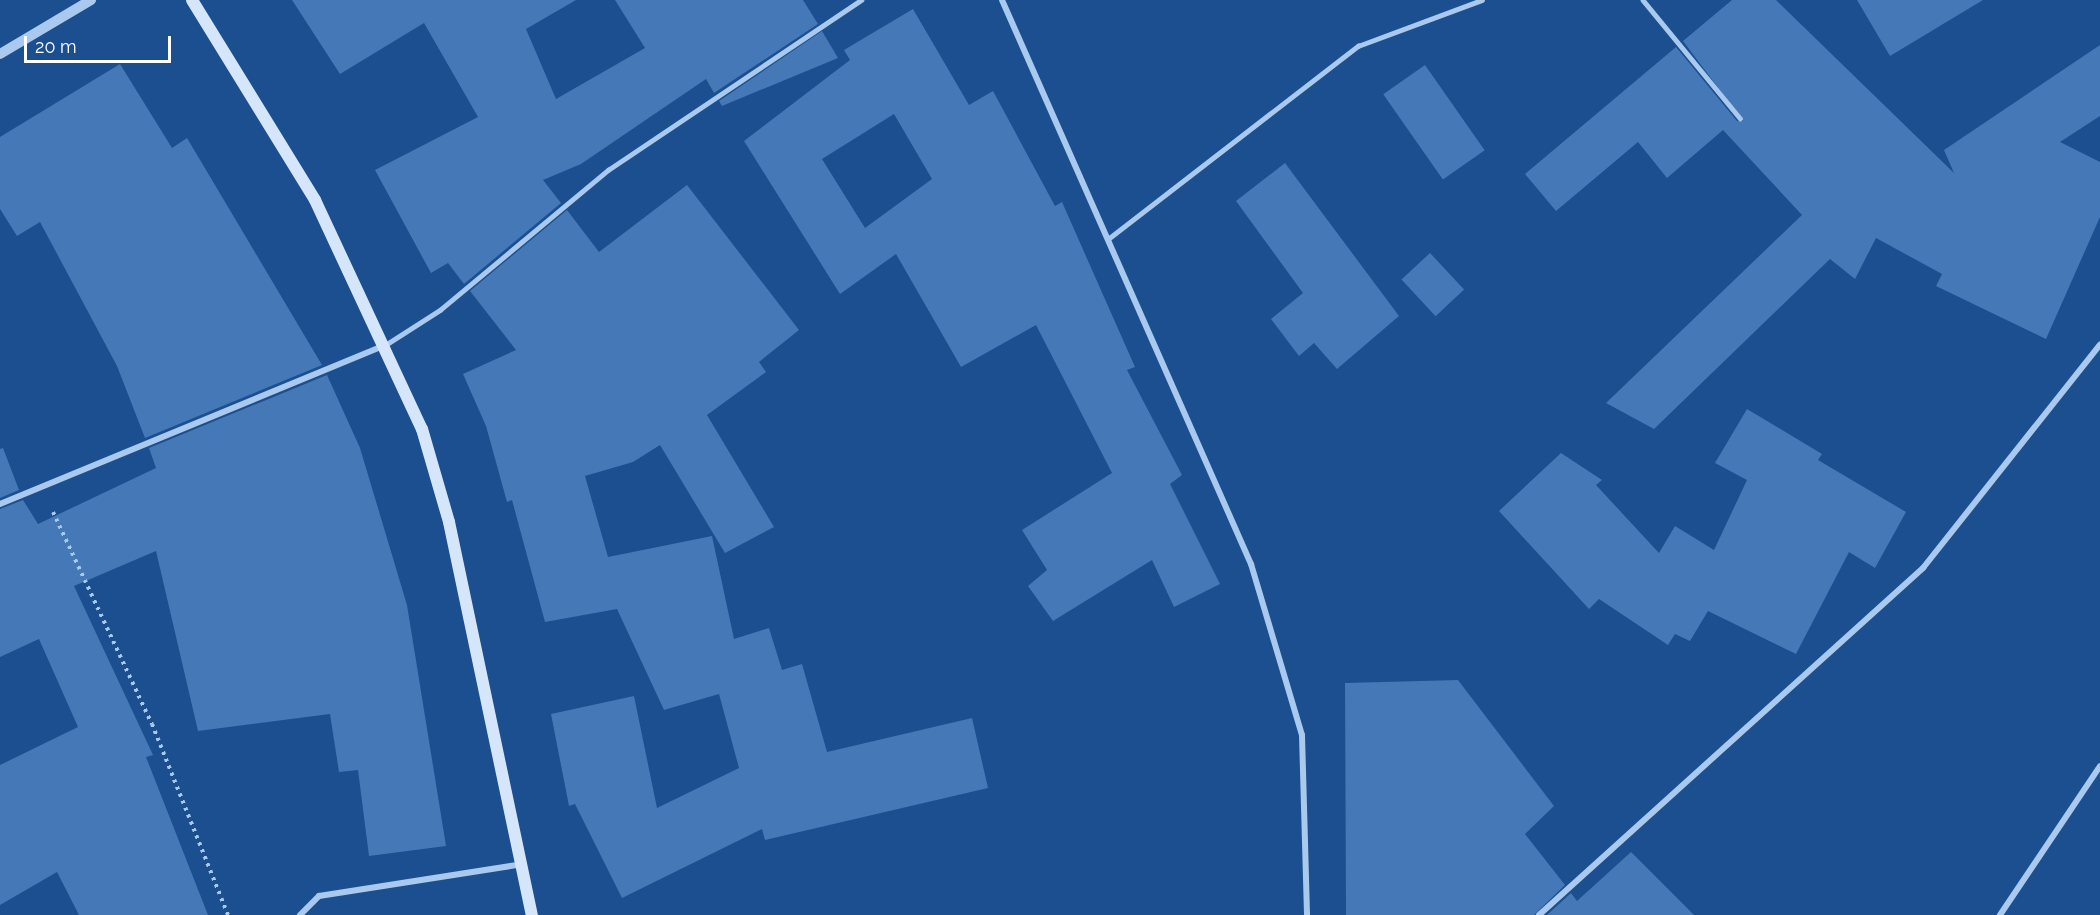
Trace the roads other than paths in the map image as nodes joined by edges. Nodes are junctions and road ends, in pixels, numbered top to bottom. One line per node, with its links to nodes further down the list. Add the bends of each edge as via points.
1 (91, 0): 7 (street)
2 (192, 0): 10 (main road, via 315,200)
3 (861, 0): 10 (lane, via 608,170 441,310)
4 (1002, 0): 9 (street)
5 (1482, 0): 9 (lane, via 1358,46)
6 (1643, 0): 8 (lane)
7 (0, 54)
8 (1740, 118)
9 (1108, 239): 17 (street, via 1251,564 1302,735)
10 (387, 344): 12 (street); 14 (main road, via 422,429 449,522)
11 (2100, 345): 18 (street, via 1923,568)
12 (0, 504)
13 (2100, 766): 19 (street)
14 (518, 865): 15 (street, via 319,896); 16 (main road)
15 (300, 915)
16 (532, 915)
17 (1307, 915)
18 (1539, 915)
19 (2000, 915)

